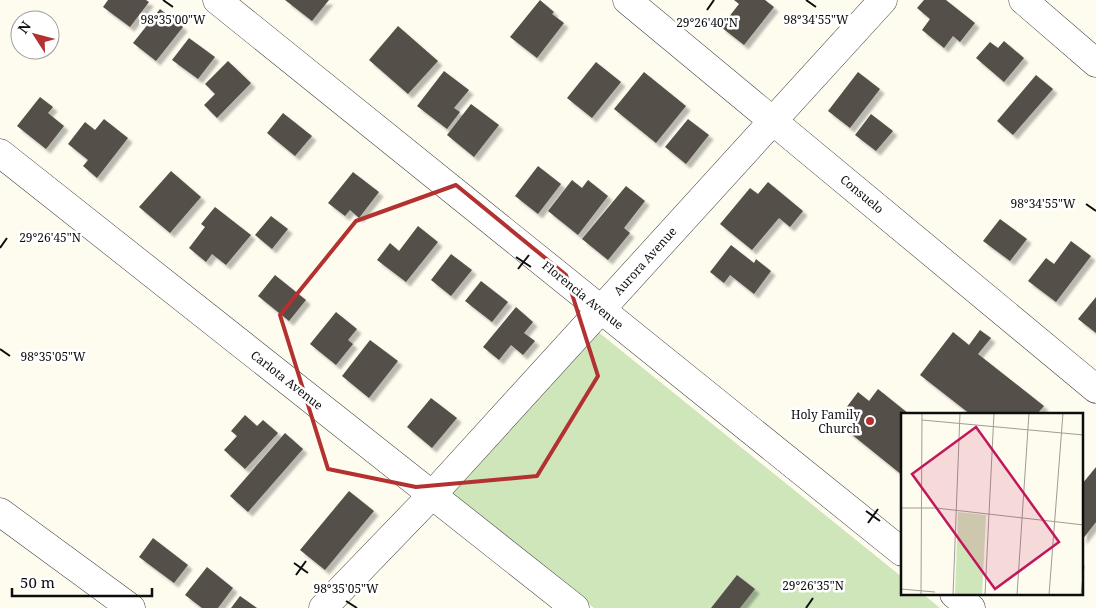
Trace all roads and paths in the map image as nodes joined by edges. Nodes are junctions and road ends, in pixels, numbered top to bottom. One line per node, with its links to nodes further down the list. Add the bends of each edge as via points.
1 (217, 0): 8 (street, Florencia Avenue)
2 (627, 0): 6 (street, Consuelo)
3 (883, 0): 6 (street, Aurora Avenue)
4 (1023, 0): 5 (street)
5 (1096, 63)
6 (773, 120): 8 (street, Aurora Avenue); 9 (street, Consuelo)
7 (0, 153): 10 (street, Carlota Avenue)
8 (602, 309): 10 (street, Aurora Avenue); 12 (street, Florencia Avenue)
9 (1096, 389)
10 (432, 495): 15 (street, Aurora Avenue); 16 (street, Carlota Avenue)
11 (0, 512): 14 (street)
12 (901, 551)
13 (956, 596): 17 (street)
14 (131, 608)
15 (323, 608)
16 (575, 608)
17 (971, 608)

